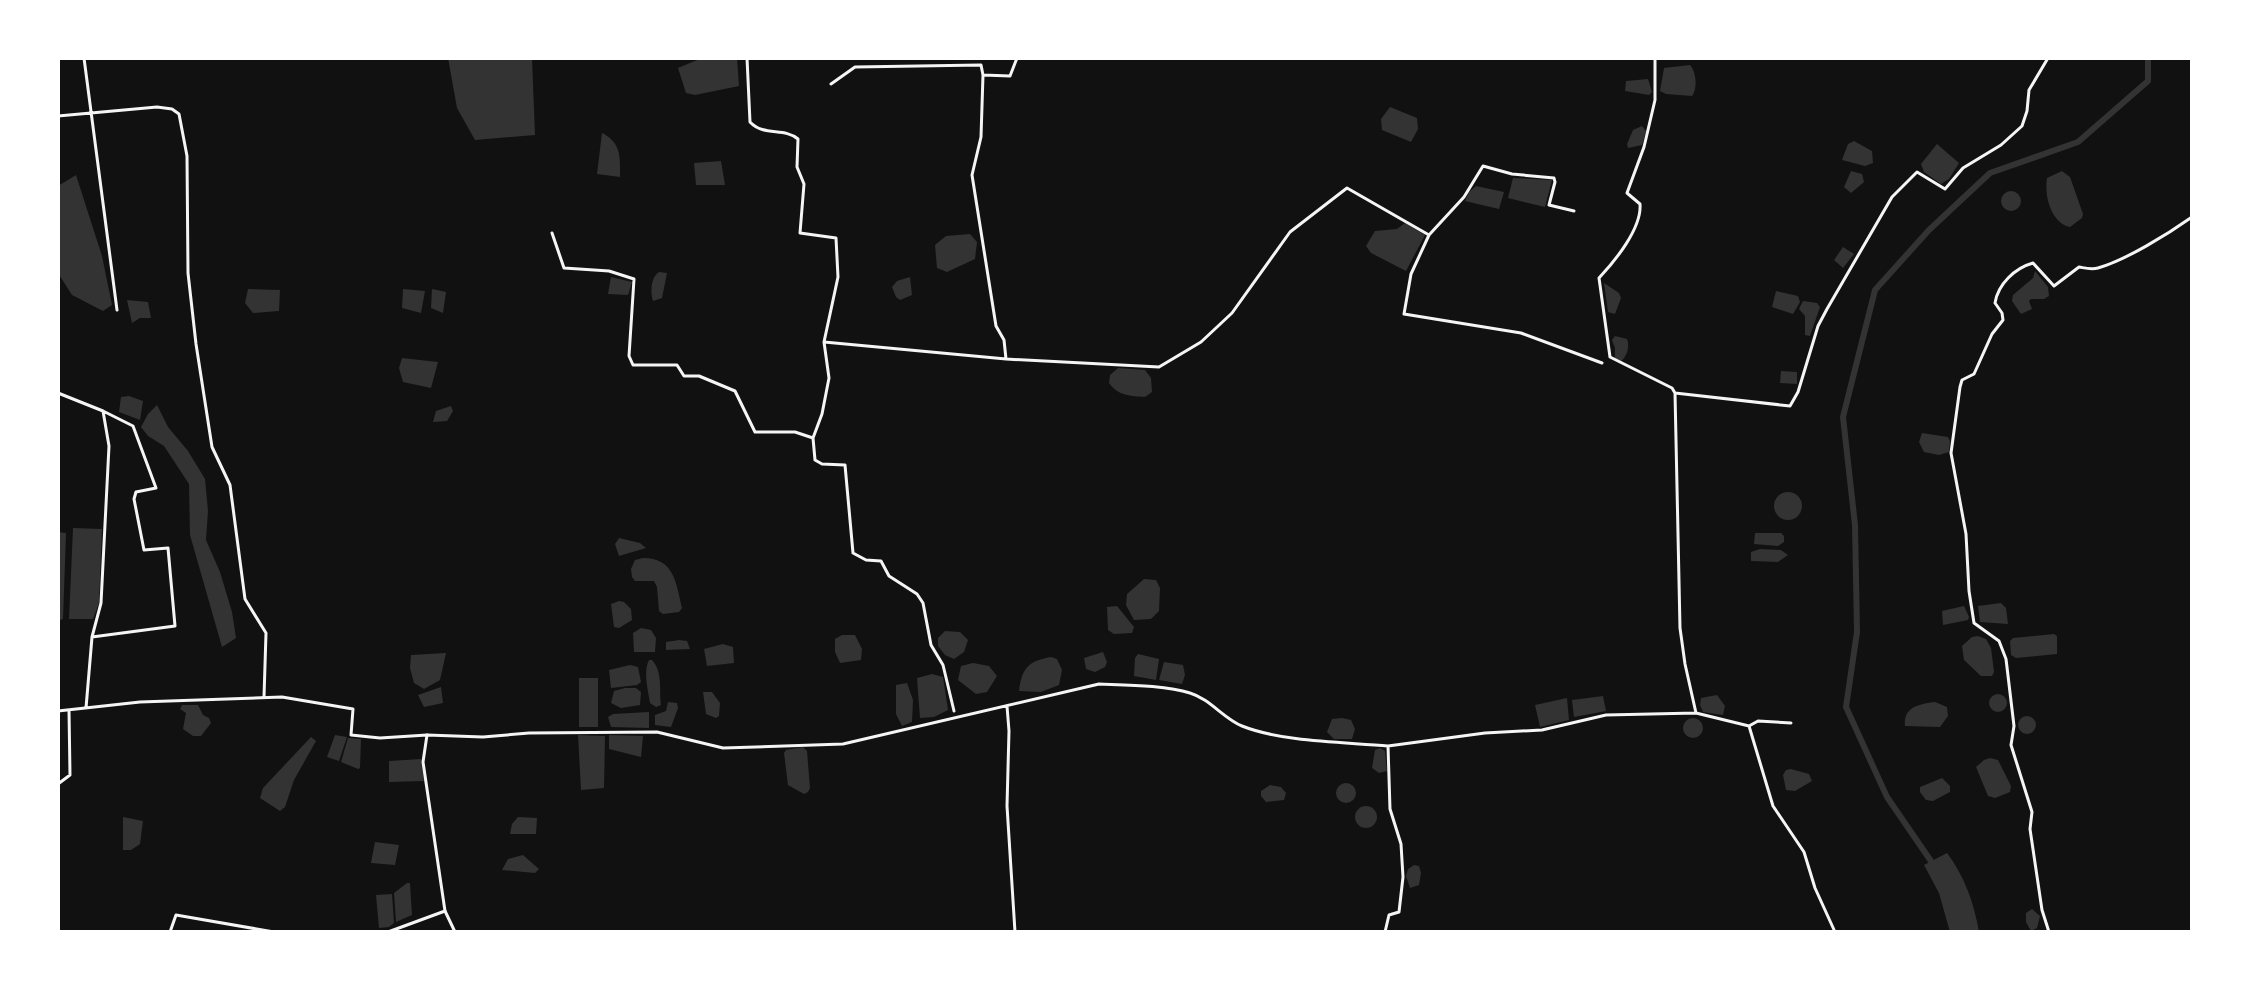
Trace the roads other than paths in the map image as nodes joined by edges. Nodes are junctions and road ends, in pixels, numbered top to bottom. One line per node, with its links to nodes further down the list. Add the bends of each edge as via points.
1 (84, 58): 8 (street)
2 (747, 58): 15 (street, via 750,122 756,129 792,133 798,139 797,167 804,184 800,233 836,238 838,277)
3 (1017, 58): 6 (street, via 1010,76)
4 (1655, 58): 19 (street, via 1655,100 1627,193 1640,204 1640,214 1622,252 1599,278 1610,357)
5 (2048, 58): 19 (street, via 2029,90 2025,121 2012,136 1963,168 1945,189 1917,172 1892,197 1818,326 1790,406)
6 (983, 75): 7 (street, via 981,65 874,65 855,67); 16 (street, via 981,137 972,175)
7 (831, 84)
8 (92, 113): 9 (street); 14 (street); 23 (street, via 157,107 179,114 187,156 188,273 196,344 212,447 230,485 245,599 266,633)
9 (58, 116)
10 (1574, 211): 13 (street, via 1549,205 1554,178 1483,166 1464,197)
11 (2192, 217): 43 (street, via 2102,266 2079,267 2054,286 2033,263 2020,269 1996,294 2003,320 1974,374 1960,387 1951,453 1966,534 1971,604 1976,626 1999,641 2006,659 2014,726 2011,745 2032,812 2030,829)
12 (552, 233): 21 (street, via 564,268 609,271 634,279 629,356 633,365 677,365 684,376 699,376 735,391 755,432 795,432)
13 (1429, 235): 16 (street, via 1347,188 1290,232 1232,313 1201,342 1159,367); 17 (street, via 1411,274 1404,314 1521,333)
14 (117, 310)
15 (824, 342): 16 (street); 21 (street, via 829,378)
16 (1006, 359)
17 (1602, 363)
18 (58, 393): 20 (street)
19 (1675, 393): 29 (street, via 1681,646)
20 (103, 411): 22 (street, via 109,446 101,603); 22 (street, via 133,426 156,488 136,492 134,499 144,550 168,548 175,626)
21 (813, 438): 28 (street, via 817,463 845,465 853,553 881,561 889,576 923,603)
22 (92, 637): 25 (street)
23 (264, 697): 25 (street); 32 (street, via 353,709 351,735 362,738)
24 (1007, 706): 32 (street, via 843,744 723,748 657,732); 33 (street, via 1099,684 1130,685 1191,693 1240,726 1292,738); 40 (street)
25 (86, 708): 26 (street)
26 (69, 710): 27 (street); 34 (street, via 70,775)
27 (58, 711)
28 (954, 711)
29 (1696, 713): 31 (street); 33 (street, via 1606,715 1542,730)
30 (1791, 723): 31 (street, via 1758,721)
31 (1749, 726): 42 (street, via 1773,806 1804,852)
32 (427, 735): 35 (street, via 423,762)
33 (1388, 746): 41 (street, via 1390,809 1401,844 1403,877 1399,912 1389,915)
34 (58, 784)
35 (445, 911): 38 (street); 39 (street)
36 (170, 932): 37 (street, via 176,915)
37 (274, 932)
38 (388, 932)
39 (455, 932)
40 (1015, 932)
41 (1385, 932)
42 (1835, 932)
43 (2049, 932)

